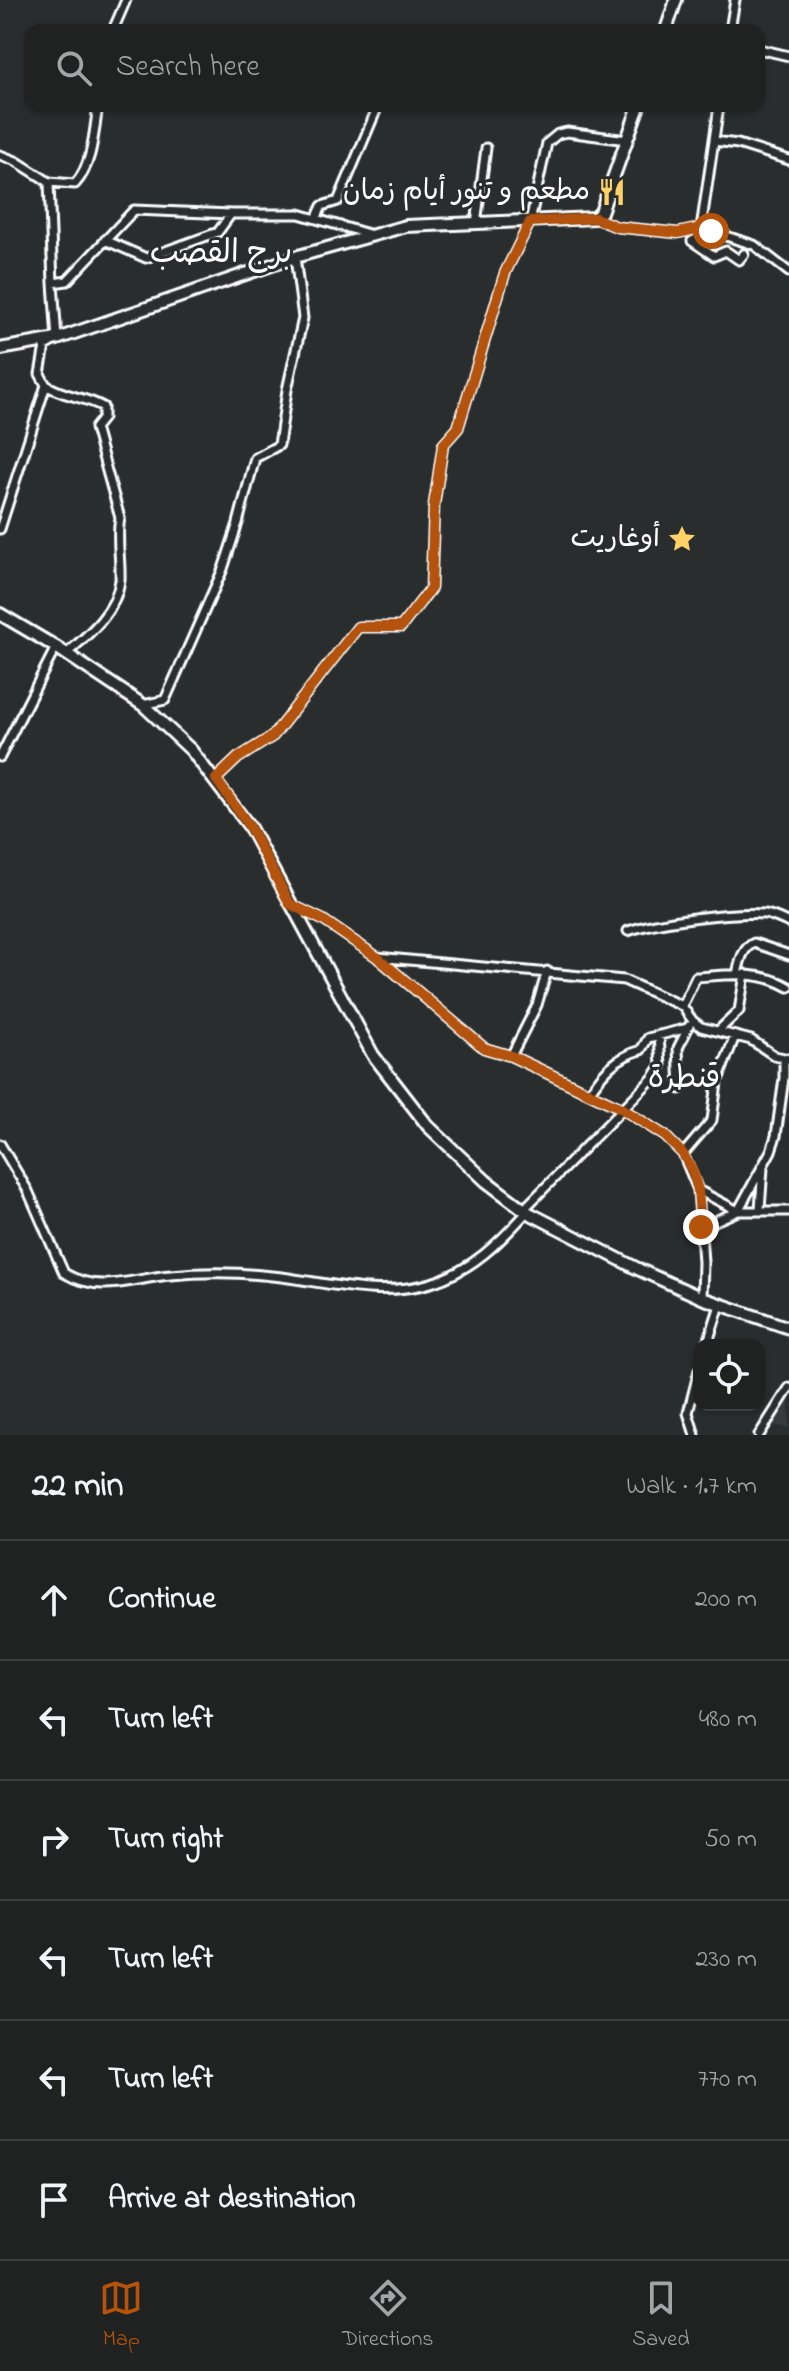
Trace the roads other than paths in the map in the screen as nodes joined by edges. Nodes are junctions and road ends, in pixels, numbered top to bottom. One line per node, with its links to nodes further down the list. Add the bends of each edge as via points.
1 (126, 0): 4 (street)
2 (676, 0): 5 (main road)
3 (735, 0): 6 (street)
4 (116, 24)
5 (668, 24)
6 (731, 24)
7 (765, 50): 8 (street)
8 (789, 56)
9 (97, 112): 18 (street, via 79,180)
10 (375, 112): 20 (street, via 338,201 322,206)
11 (637, 112): 13 (main road)
12 (718, 112): 14 (street)
13 (627, 140): 21 (main road); 22 (street, via 567,132 547,143)
14 (714, 141): 17 (street); 24 (street)
15 (486, 148): 23 (street)
16 (0, 155): 18 (street)
17 (789, 160)
18 (49, 182): 31 (street)
19 (231, 214): 20 (street); 27 (street, via 134,210); 27 (street, via 218,232 146,258)
20 (317, 217): 26 (street)
21 (595, 218): 22 (main road); 24 (street, via 617,227 678,233)
22 (530, 222): 23 (main road); 41 (street, via 505,273 458,428 443,445 431,588 401,627 358,627 273,736)
23 (476, 224): 26 (main road, via 408,226)
24 (701, 228): 25 (street)
25 (711, 231): 28 (street, via 692,241 714,256 726,251 739,260); 30 (street, via 754,245)
26 (372, 235): 29 (main road)
27 (105, 240): 31 (street, via 67,281)
28 (744, 254)
29 (295, 257): 32 (main road); 39 (street, via 303,318 279,445 255,458 223,569 174,683 165,700)
30 (789, 272)
31 (53, 283): 32 (street)
32 (57, 339): 33 (main road); 34 (street, via 45,346 40,374)
33 (0, 349)
34 (46, 385): 35 (street); 38 (street, via 103,407 95,428 120,518 116,595 97,627)
35 (0, 529)
36 (0, 614): 37 (main road)
37 (56, 647): 38 (main road); 40 (street)
38 (66, 654): 39 (main road)
39 (143, 705): 41 (main road)
40 (0, 757)
41 (216, 779): 42 (main road, via 249,826)
42 (290, 904): 46 (street); 66 (main road, via 373,1055 428,1126 486,1181)
43 (789, 923): 44 (street, via 766,914 724,916)
44 (628, 931)
45 (789, 955): 48 (street, via 748,945)
46 (377, 957): 47 (street); 55 (street, via 484,1048)
47 (547, 971): 50 (street, via 624,980); 55 (street, via 537,1005)
48 (741, 974): 49 (street); 50 (street, via 696,977); 52 (street, via 739,1011)
49 (789, 987)
50 (682, 1006): 51 (street)
51 (690, 1024): 52 (street); 53 (street); 58 (street, via 678,1048)
52 (718, 1031): 54 (street)
53 (659, 1035): 59 (street, via 648,1038 641,1050 623,1055); 60 (street, via 661,1066)
54 (735, 1036): 56 (street); 62 (street, via 717,1083 710,1124)
55 (511, 1056): 59 (street)
56 (786, 1059): 57 (street)
57 (786, 1080): 63 (street, via 776,1136)
58 (680, 1089)
59 (589, 1093): 60 (street)
60 (621, 1108): 62 (street); 66 (street)
61 (0, 1144): 66 (street, via 28,1191 64,1273 87,1282 120,1285 205,1272 404,1289 453,1275 482,1257)
62 (683, 1154): 64 (street)
63 (763, 1166): 65 (street); 67 (street)
64 (698, 1190): 67 (street); 69 (street)
65 (760, 1209): 67 (street); 68 (street)
66 (526, 1210): 70 (main road)
67 (738, 1211): 69 (street)
68 (789, 1211)
69 (701, 1227): 70 (street)
70 (702, 1298): 71 (main road)
71 (720, 1305): 72 (main road); 73 (street)
72 (789, 1328)
73 (709, 1339)
74 (789, 1388): 77 (street)
75 (693, 1393): 76 (street, via 688,1413)
76 (695, 1435)
77 (759, 1435)

